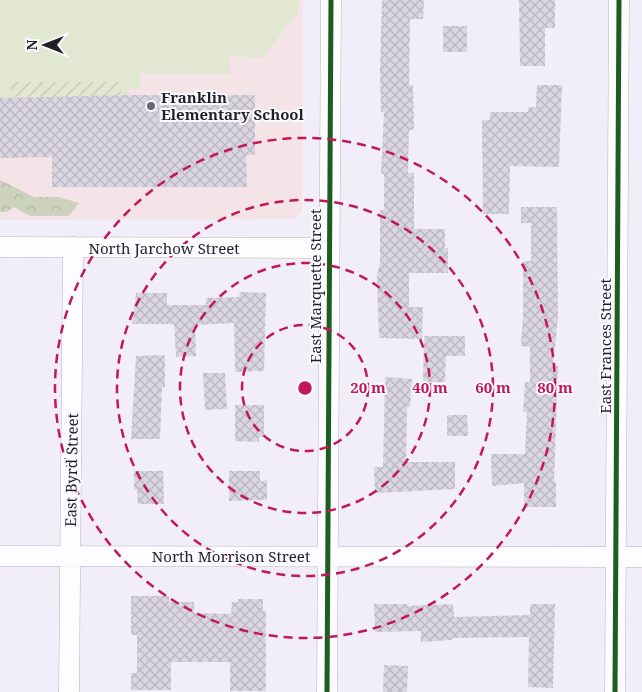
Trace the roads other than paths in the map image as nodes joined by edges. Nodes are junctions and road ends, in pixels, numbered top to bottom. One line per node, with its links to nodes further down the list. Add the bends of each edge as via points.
1 (331, 0): 5 (street, East Marquette Street)
2 (619, 0): 8 (street, East Frances Street)
3 (0, 247): 4 (street, North Jarchow Street)
4 (73, 248): 5 (street, North Jarchow Street); 6 (street, East Byrd Street)
5 (328, 248): 9 (street, East Marquette Street)
6 (70, 555): 7 (street, North Morrison Street); 9 (street, North Morrison Street); 11 (street, East Byrd Street)
7 (0, 556)
8 (616, 556): 9 (street, North Morrison Street); 10 (street, North Morrison Street); 13 (street, East Frances Street)
9 (327, 557): 12 (street, East Marquette Street)
10 (642, 557)
11 (69, 692)
12 (327, 692)
13 (615, 692)

